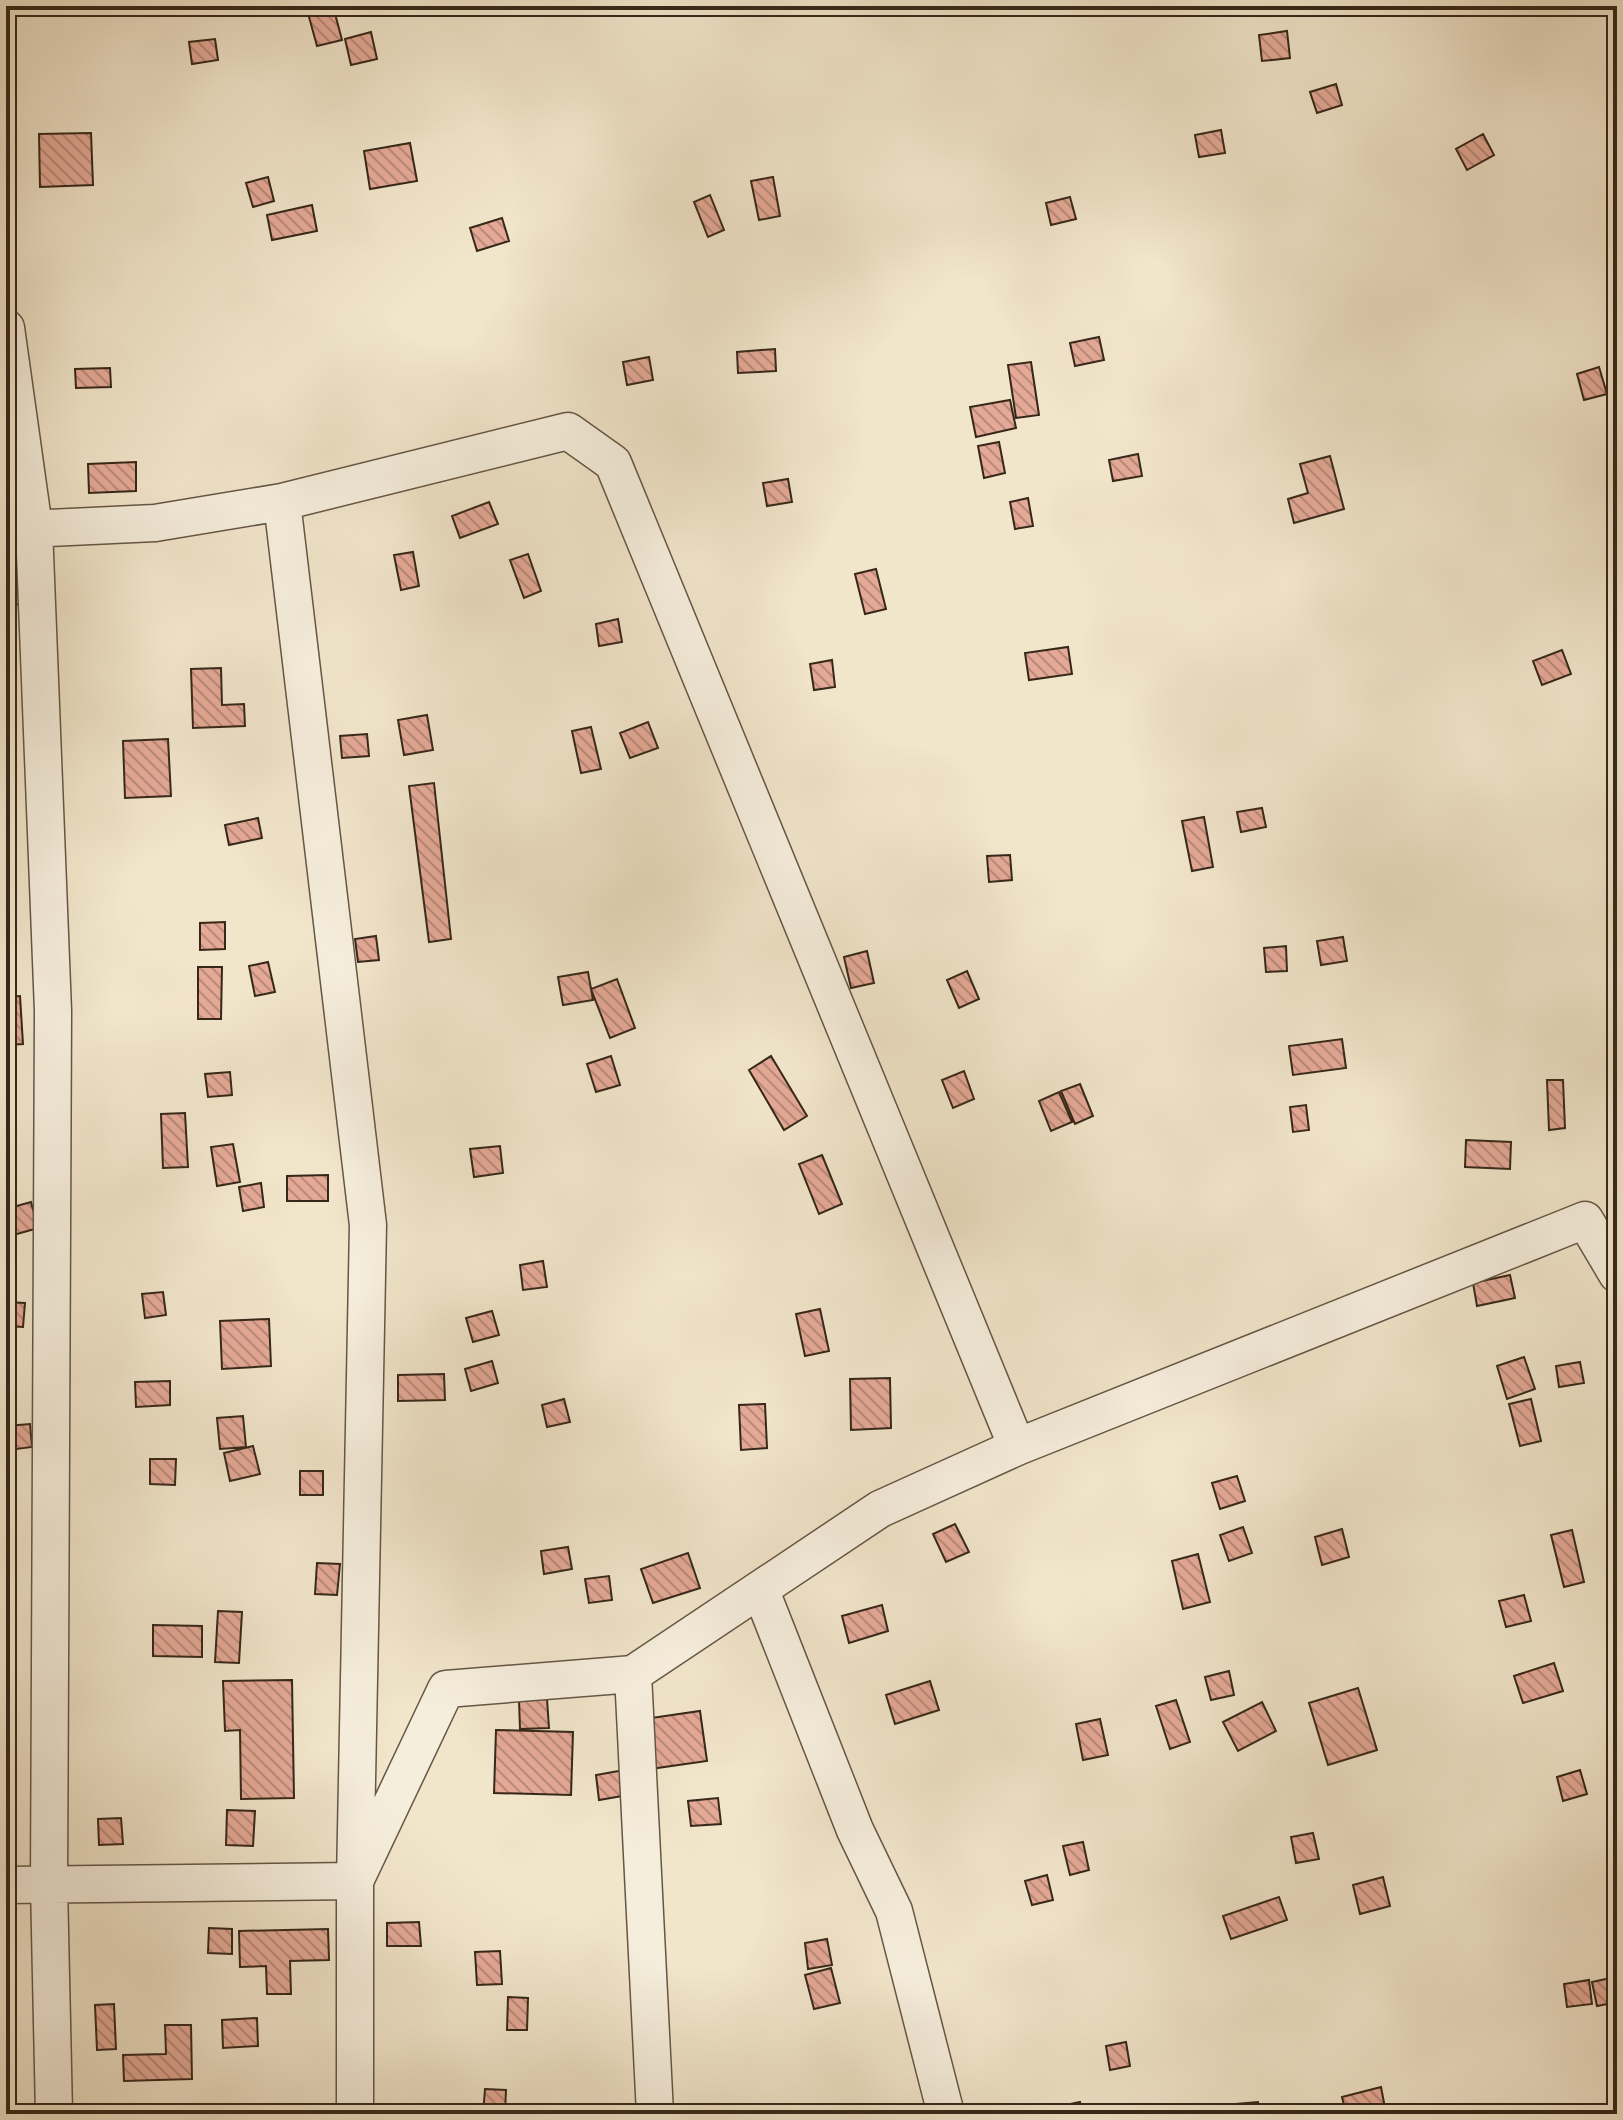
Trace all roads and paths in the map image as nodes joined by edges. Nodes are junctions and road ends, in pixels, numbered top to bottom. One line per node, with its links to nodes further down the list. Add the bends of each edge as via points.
1 (6, 328): 3 (street)
2 (282, 502): 3 (street, via 155,523); 5 (street, via 568,431 613,463); 8 (street, via 368,1225)
3 (20, 529): 10 (street, via 53,1011)
4 (1617, 1274): 5 (street, via 1585,1220)
5 (1017, 1447): 6 (street, via 880,1509)
6 (761, 1591): 7 (street); 14 (street, via 855,1830 894,1911)
7 (633, 1674): 8 (street, via 446,1689); 13 (street)
8 (355, 1881): 10 (street); 12 (street)
9 (6, 1885): 10 (street)
10 (49, 1885): 11 (street)
11 (54, 2114)
12 (355, 2114)
13 (655, 2114)
14 (946, 2114)

